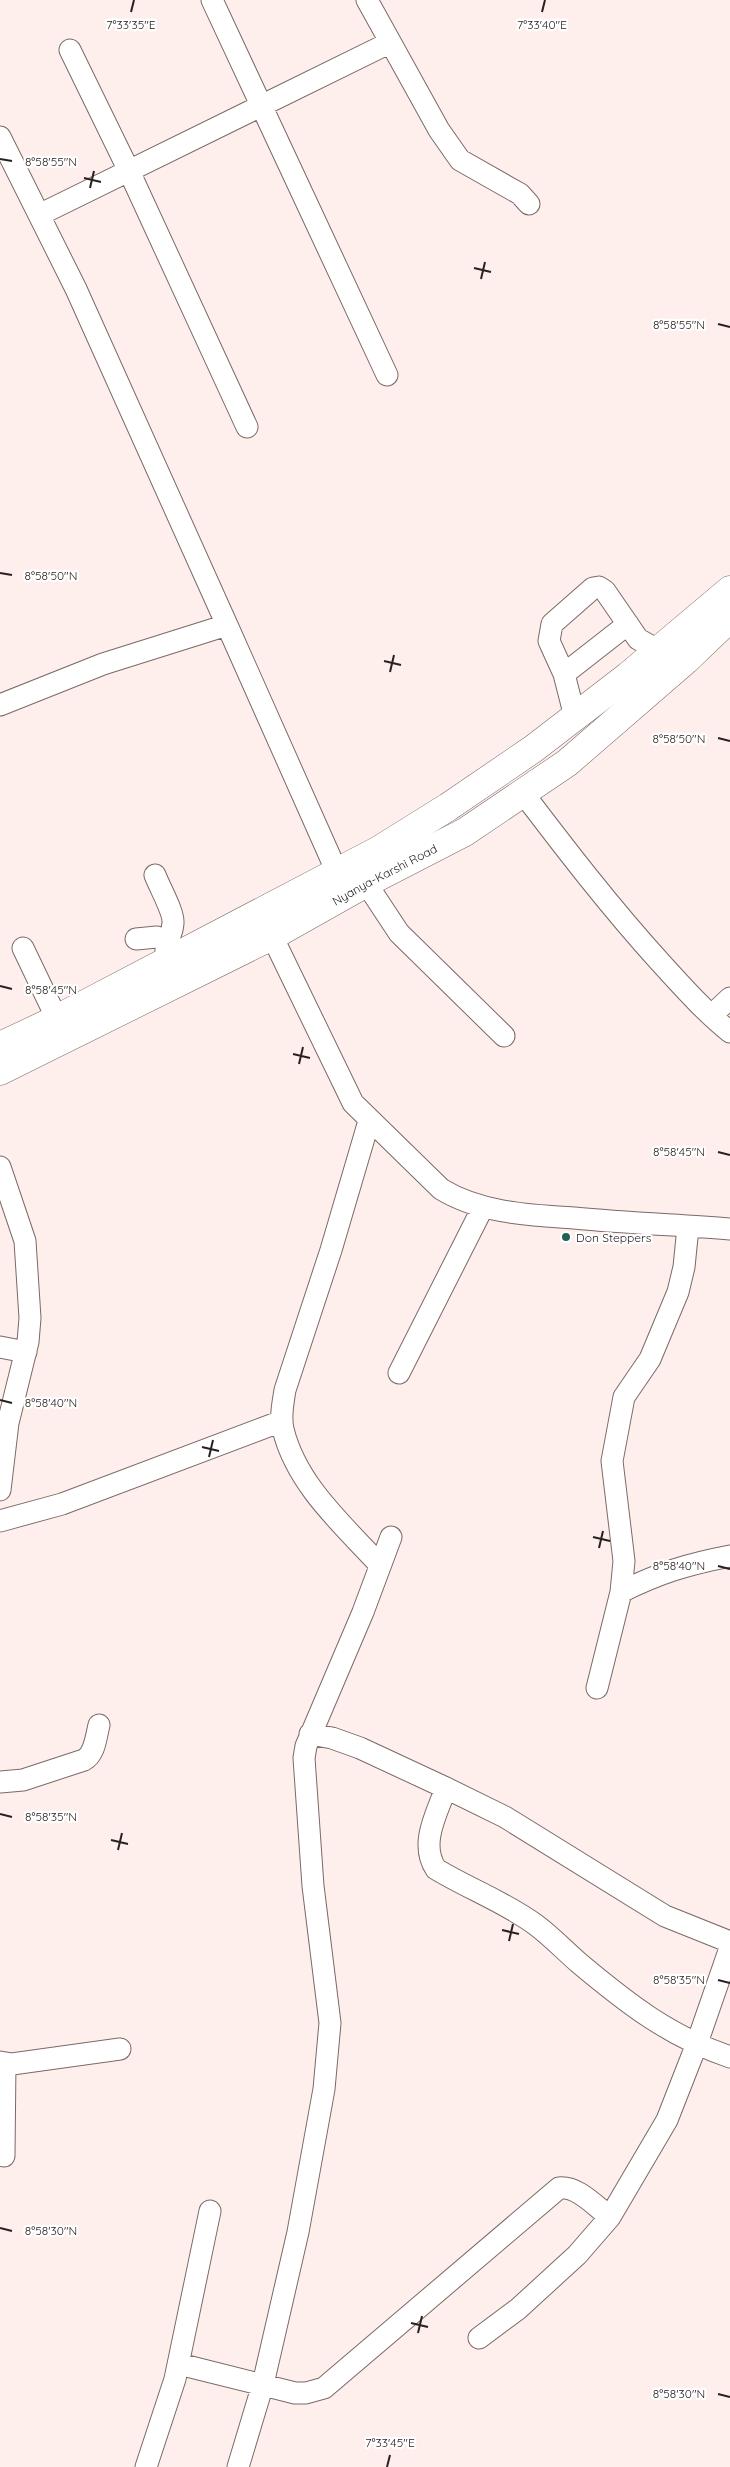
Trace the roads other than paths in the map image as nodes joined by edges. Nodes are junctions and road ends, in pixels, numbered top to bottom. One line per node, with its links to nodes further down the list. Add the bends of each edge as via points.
1 (212, 0): 5 (street)
2 (367, 0): 3 (street)
3 (389, 43): 5 (street); 8 (street, via 460,160 520,194)
4 (70, 50): 7 (street)
5 (261, 106): 7 (street); 10 (street)
6 (0, 137): 9 (street)
7 (129, 171): 9 (street); 11 (street)
8 (529, 204)
9 (39, 215): 15 (street, via 76,289)
10 (387, 375)
11 (247, 427)
12 (730, 590): 16 (main road, Nyanya-Karshi Road)
13 (730, 618): 20 (main road, Nyanya-Karshi Road, via 567,763)
14 (628, 624): 16 (street, via 638,638); 17 (street); 17 (street, via 605,591 593,588 552,624 549,631 549,641)
15 (228, 625): 18 (street, via 103,664); 21 (street)
16 (658, 650): 19 (main road, Nyanya-Karshi Road)
17 (564, 674): 19 (street)
18 (0, 705)
19 (575, 717): 21 (main road, Nyanya-Karshi Road, via 448,807 379,850)
20 (523, 793): 23 (main road, Nyanya-Karshi Road, via 465,832); 29 (street, via 635,934)
21 (336, 870): 27 (main road, Nyanya-Karshi Road)
22 (155, 875): 27 (street, via 173,917)
23 (366, 883): 24 (main road, Nyanya-Karshi Road); 32 (street, via 399,933)
24 (272, 936): 30 (main road, Nyanya-Karshi Road); 35 (street, via 353,1103)
25 (136, 938): 27 (street, via 157,937)
26 (22, 948): 30 (street)
27 (166, 951): 30 (main road, Nyanya-Karshi Road)
28 (730, 998): 29 (street)
29 (712, 1016): 31 (street)
30 (67, 1021): 33 (main road, Nyanya-Karshi Road); 34 (main road, Nyanya-Karshi Road)
31 (730, 1032)
32 (504, 1036)
33 (0, 1046)
34 (0, 1071)
35 (369, 1121): 37 (street, via 441,1189); 43 (street, via 285,1390)
36 (0, 1167): 41 (street, via 25,1241 30,1318)
37 (483, 1207): 38 (street, via 548,1216); 42 (street)
38 (688, 1227): 39 (street); 49 (street, via 678,1292 650,1359 624,1396 612,1461 624,1561)
39 (730, 1229)
40 (0, 1347): 41 (street)
41 (26, 1352): 44 (street, via 8,1423)
42 (399, 1373)
43 (282, 1421): 45 (street, via 62,1504); 48 (street, via 300,1473 331,1513)
44 (0, 1490)
45 (0, 1521)
46 (391, 1537): 48 (street)
47 (730, 1556): 49 (street, via 658,1574)
48 (380, 1565): 52 (street)
49 (620, 1592): 50 (street)
50 (597, 1688)
51 (99, 1726): 53 (street, via 89,1757 84,1760 23,1780)
52 (310, 1734): 54 (street, via 360,1748); 66 (street, via 304,1758 312,1876 330,2023 324,2089 298,2232)
53 (0, 1782)
54 (446, 1788): 55 (street, via 505,1817 666,1916); 57 (street, via 428,1839 430,1861 436,1869 537,1925 629,2004)
55 (730, 1942)
56 (730, 1948): 57 (street)
57 (696, 2046): 59 (street); 63 (street, via 667,2120)
58 (120, 2050): 60 (street)
59 (730, 2057)
60 (3, 2063): 61 (street)
61 (4, 2156)
62 (210, 2211): 65 (street)
63 (610, 2217): 64 (street, via 576,2255 518,2309); 66 (street, via 579,2193 567,2187 558,2188 324,2388 306,2394)
64 (479, 2338)
65 (179, 2364): 66 (street); 67 (street)
66 (263, 2384): 68 (street)
67 (146, 2467)
68 (238, 2467)

